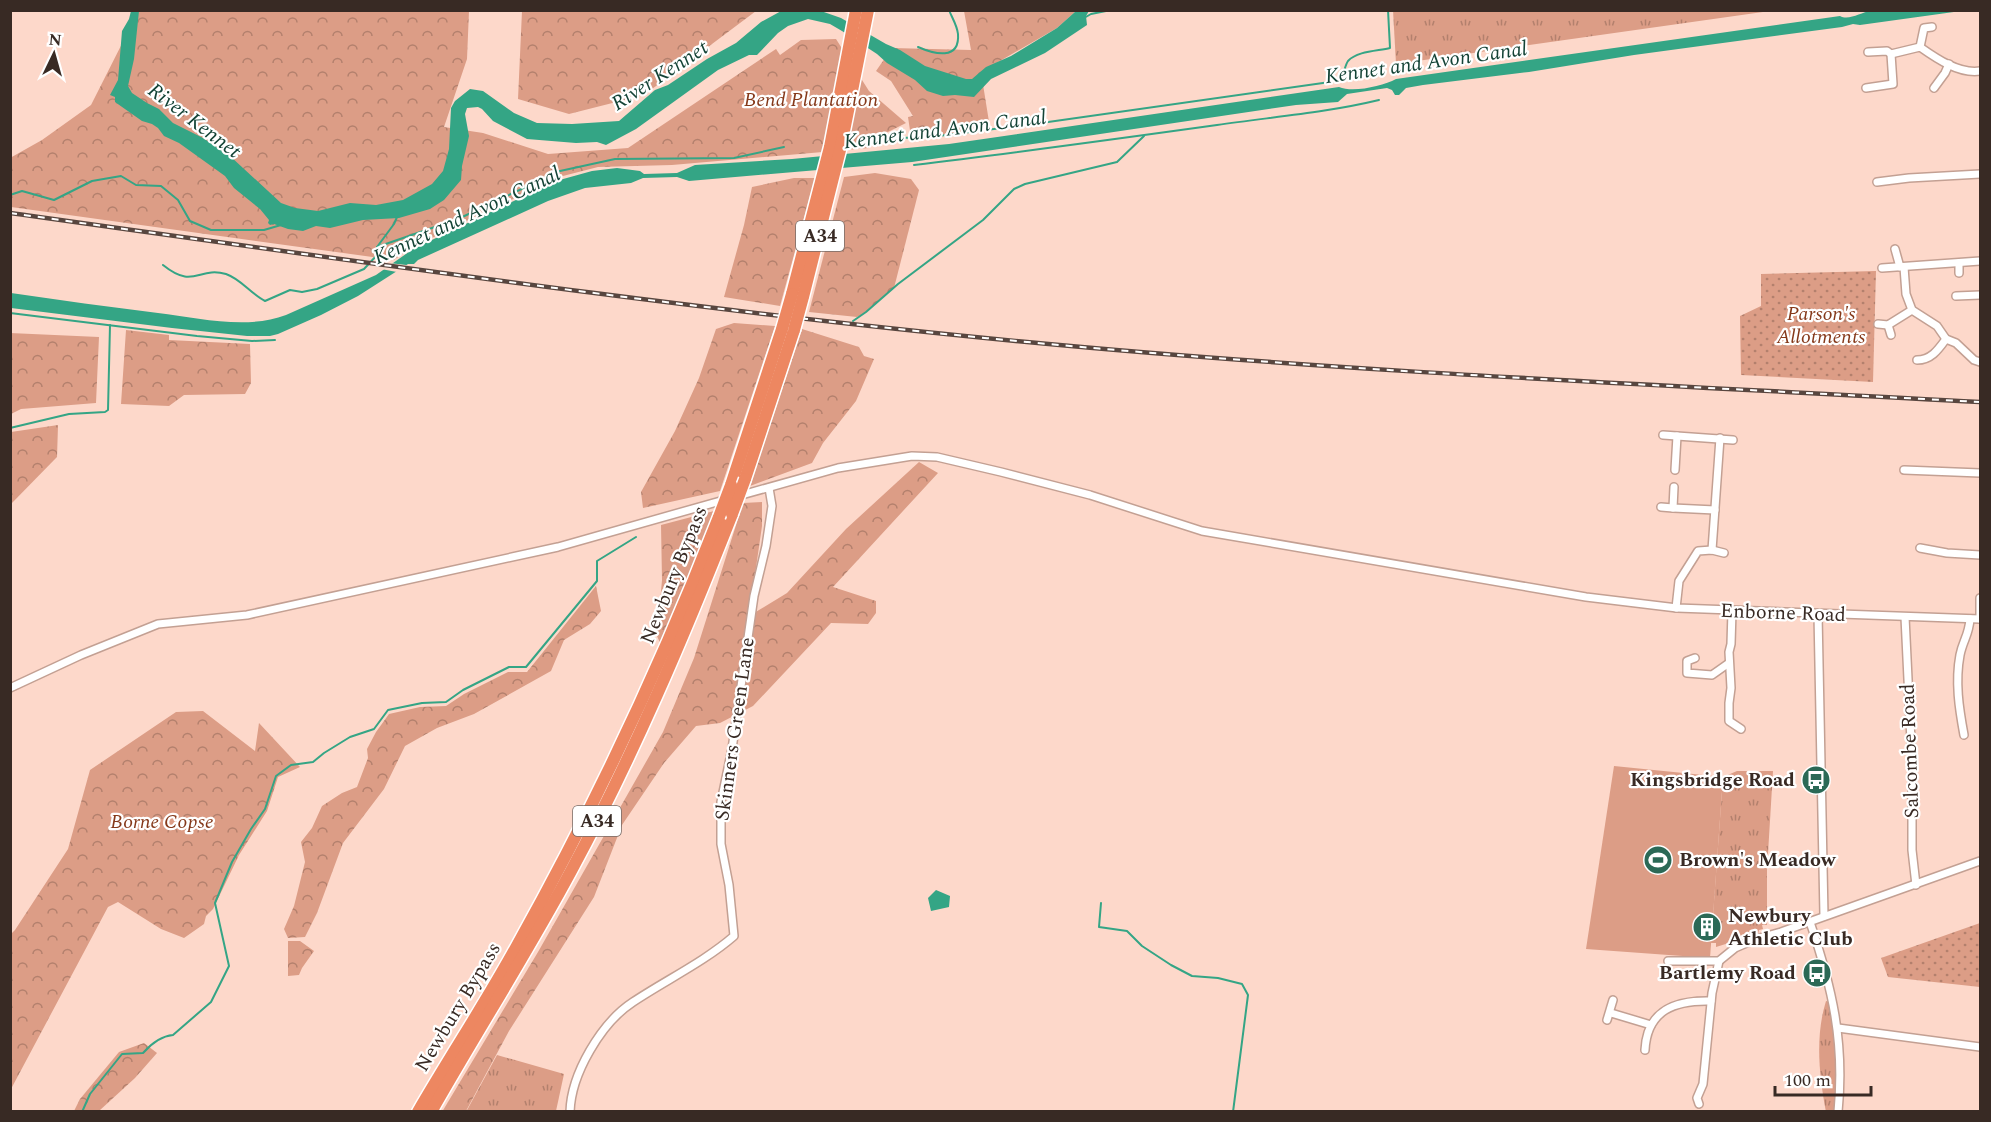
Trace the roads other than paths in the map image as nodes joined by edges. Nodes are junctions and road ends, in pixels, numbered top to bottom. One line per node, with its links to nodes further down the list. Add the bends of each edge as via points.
1 (864, 12): 10 (highway, Newbury Bypass / A34, via 858,63); 10 (highway, Newbury Bypass / A34, via 848,54)
2 (1932, 27): 3 (street, via 1924,28)
3 (1920, 47): 5 (street); 6 (street)
4 (1868, 52): 5 (street)
5 (1891, 54): 9 (street, via 1893,84)
6 (1948, 63): 7 (street, via 1963,70); 8 (street)
7 (1980, 71)
8 (1933, 87)
9 (1866, 88)
10 (835, 147): 24 (highway, Newbury Bypass / A34, bridge)
11 (1980, 174): 12 (street)
12 (1877, 182)
13 (1895, 249): 16 (street)
14 (1980, 261): 15 (street)
15 (1959, 262): 16 (street); 18 (street)
16 (1902, 267): 17 (street); 21 (street)
17 (1882, 268)
18 (1959, 273)
19 (1980, 295): 20 (street)
20 (1956, 296)
21 (1912, 310): 23 (street); 26 (street, via 1937,326)
22 (1878, 324): 23 (street)
23 (1888, 325): 25 (street)
24 (788, 329): 72 (highway, Newbury Bypass / A34, bridge, via 719,517 640,707 581,828 516,947); 73 (highway, Newbury Bypass / A34, bridge, via 732,514 614,789 540,927)
25 (1891, 336)
26 (1946, 339): 27 (street, via 1931,357); 28 (street)
27 (1917, 360)
28 (1980, 362)
29 (1663, 435): 30 (street)
30 (1677, 436): 31 (street); 33 (street)
31 (1720, 438): 32 (street); 40 (street)
32 (1733, 440)
33 (1675, 470)
34 (1904, 470): 35 (street)
35 (1980, 473)
36 (1674, 487): 39 (street)
37 (769, 488): 46 (street, Enborne Road, via 838,468 912,456 937,457 1090,495 1202,531 1586,597); 54 (street, Enborne Road, via 558,547 247,615 158,624); 74 (street, Skinners Green Lane, via 769,526 721,802 721,844 734,936 630,1003 613,1021 581,1064 570,1097)
38 (1661, 507): 39 (street)
39 (1673, 508): 40 (street)
40 (1715, 510): 42 (street)
41 (1920, 548): 44 (street)
42 (1712, 550): 43 (street); 46 (street, via 1698,551 1683,573)
43 (1724, 553)
44 (1980, 555)
45 (1980, 598): 51 (street)
46 (1676, 608): 47 (street, Enborne Road)
47 (1732, 611): 48 (street, Enborne Road); 53 (street)
48 (1818, 615): 49 (street, Enborne Road); 59 (street)
49 (1905, 617): 50 (street, Enborne Road); 58 (street, Salcombe Road)
50 (1970, 619): 51 (street, Enborne Road); 56 (street, via 1958,676)
51 (1980, 619)
52 (1695, 658): 53 (street, via 1687,661 1687,673 1712,675)
53 (1729, 663): 55 (street, via 1729,721)
54 (10, 688)
55 (1741, 729)
56 (1964, 735)
57 (1980, 861): 58 (street)
58 (1916, 885): 59 (street)
59 (1824, 916): 60 (street)
60 (1810, 922): 62 (street, via 1756,939); 68 (street, via 1829,980)
61 (1668, 961): 62 (street)
62 (1719, 961): 64 (street)
63 (1613, 1000): 65 (street)
64 (1711, 1001): 67 (street, via 1674,1005); 71 (street)
65 (1611, 1012): 66 (street); 67 (street)
66 (1608, 1020)
67 (1651, 1025): 70 (street)
68 (1838, 1028): 69 (street); 75 (street)
69 (1980, 1047)
70 (1645, 1050)
71 (1699, 1104)
72 (418, 1112)
73 (431, 1112)
74 (570, 1112)
75 (1838, 1112)

